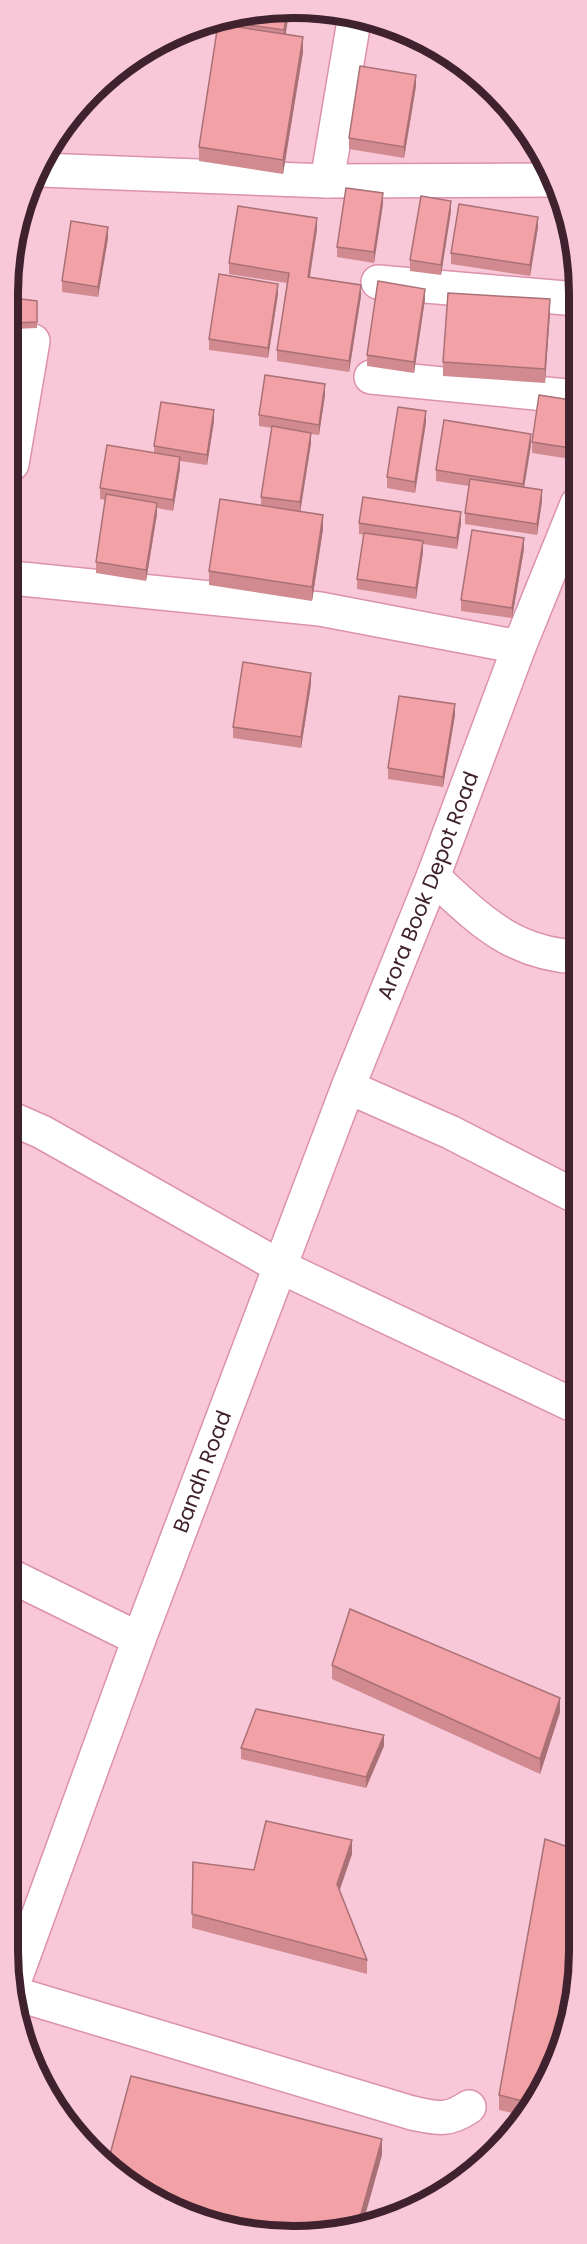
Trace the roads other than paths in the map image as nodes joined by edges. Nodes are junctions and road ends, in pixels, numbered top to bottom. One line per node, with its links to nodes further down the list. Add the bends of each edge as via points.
1 (353, 24): 4 (street)
2 (47, 170): 4 (street)
3 (545, 180): 4 (street)
4 (327, 181)
5 (378, 282): 6 (street)
6 (569, 299)
7 (33, 341): 10 (street)
8 (371, 377): 9 (street)
9 (569, 396)
10 (18, 429)
11 (569, 525): 13 (street, Arora Book Depot Road)
12 (18, 579): 13 (street, via 320,609)
13 (519, 647): 14 (street, Arora Book Depot Road)
14 (433, 877): 15 (street, via 498,934 538,950); 16 (street, Arora Book Depot Road)
15 (569, 956)
16 (348, 1087): 18 (street, via 450,1132); 19 (street, Arora Book Depot Road)
17 (18, 1122): 19 (street)
18 (569, 1193)
19 (280, 1267): 20 (street); 22 (street, Bandh Road)
20 (569, 1403)
21 (18, 1579): 22 (street)
22 (140, 1639): 23 (street, Bandh Road)
23 (19, 1968)
24 (22, 1996): 25 (street, via 412,2113 442,2119)
25 (469, 2107)

